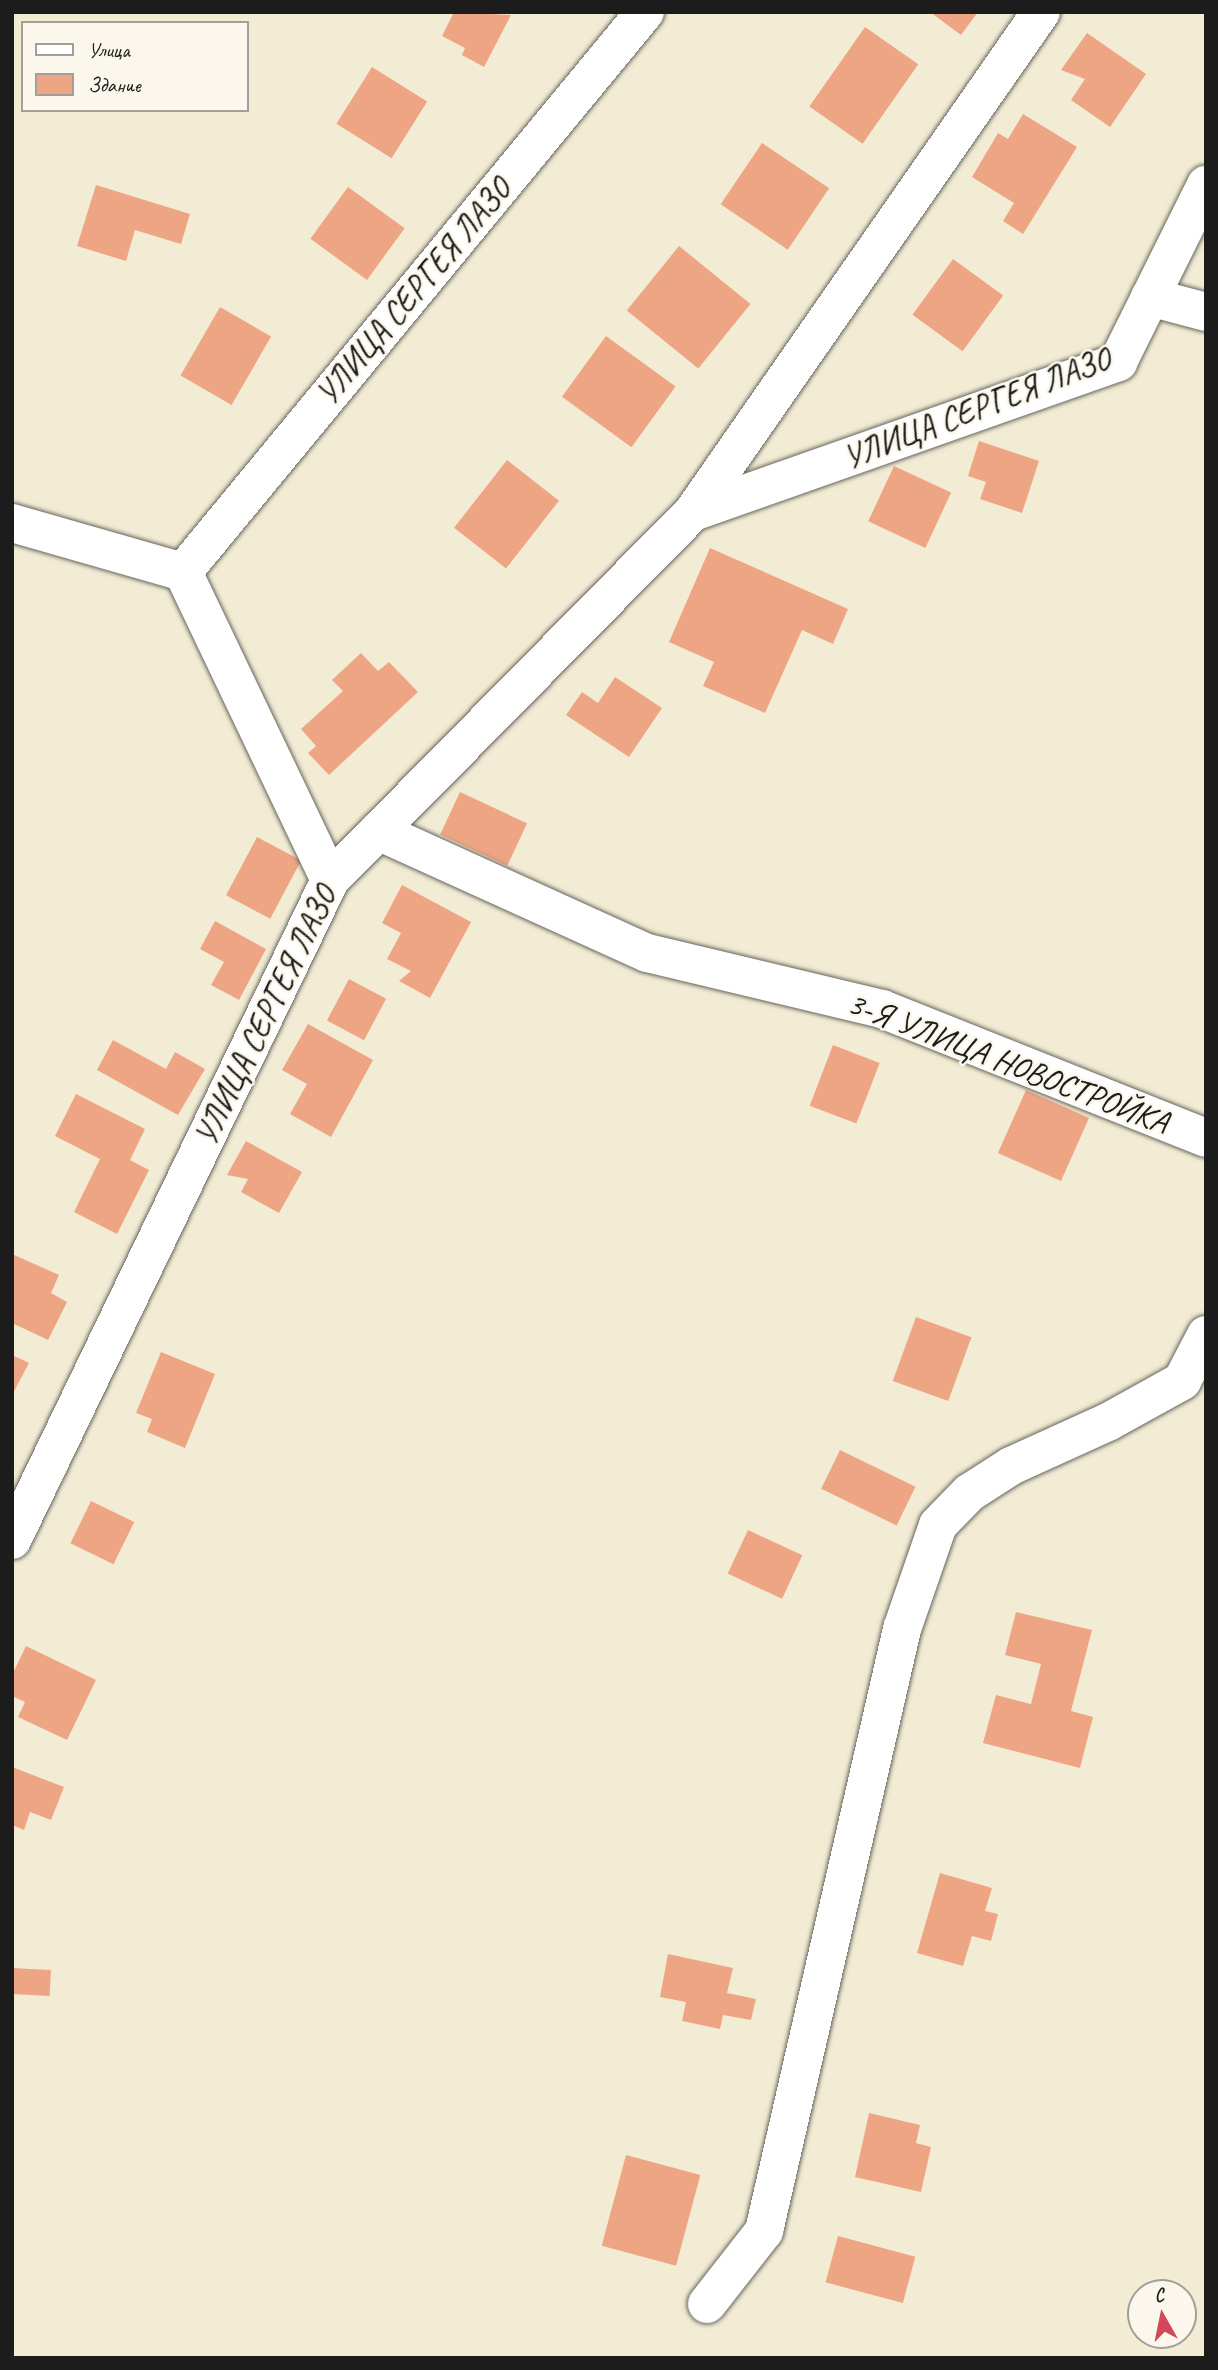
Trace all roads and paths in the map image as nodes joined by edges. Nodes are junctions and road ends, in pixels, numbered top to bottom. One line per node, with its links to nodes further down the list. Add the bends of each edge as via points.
1 (645, 12): 8 (street, УЛИЦА СЕРГЕЯ ЛАЗО)
2 (1041, 12): 6 (street, УЛИЦА СЕРГЕЯ ЛАЗО)
3 (1206, 185): 4 (street, УЛИЦА СЕРГЕЯ ЛАЗО)
4 (1150, 297): 5 (street); 6 (street, УЛИЦА СЕРГЕЯ ЛАЗО, via 1118,362)
5 (1206, 312)
6 (694, 512): 9 (street, УЛИЦА СЕРГЕЯ ЛАЗО)
7 (12, 523): 8 (street)
8 (183, 572): 10 (street)
9 (378, 831): 10 (street, УЛИЦА СЕРГЕЯ ЛАЗО); 11 (street, 3-Я УЛИЦА НОВОСТРОЙКА, via 647,953 882,1009)
10 (330, 880): 13 (street, УЛИЦА СЕРГЕЯ ЛАЗО)
11 (1206, 1138)
12 (1206, 1335): 14 (street, via 1182,1381 1108,1422 1011,1465 969,1493 938,1525 902,1629 764,2231)
13 (12, 1540)
14 (707, 2304)

